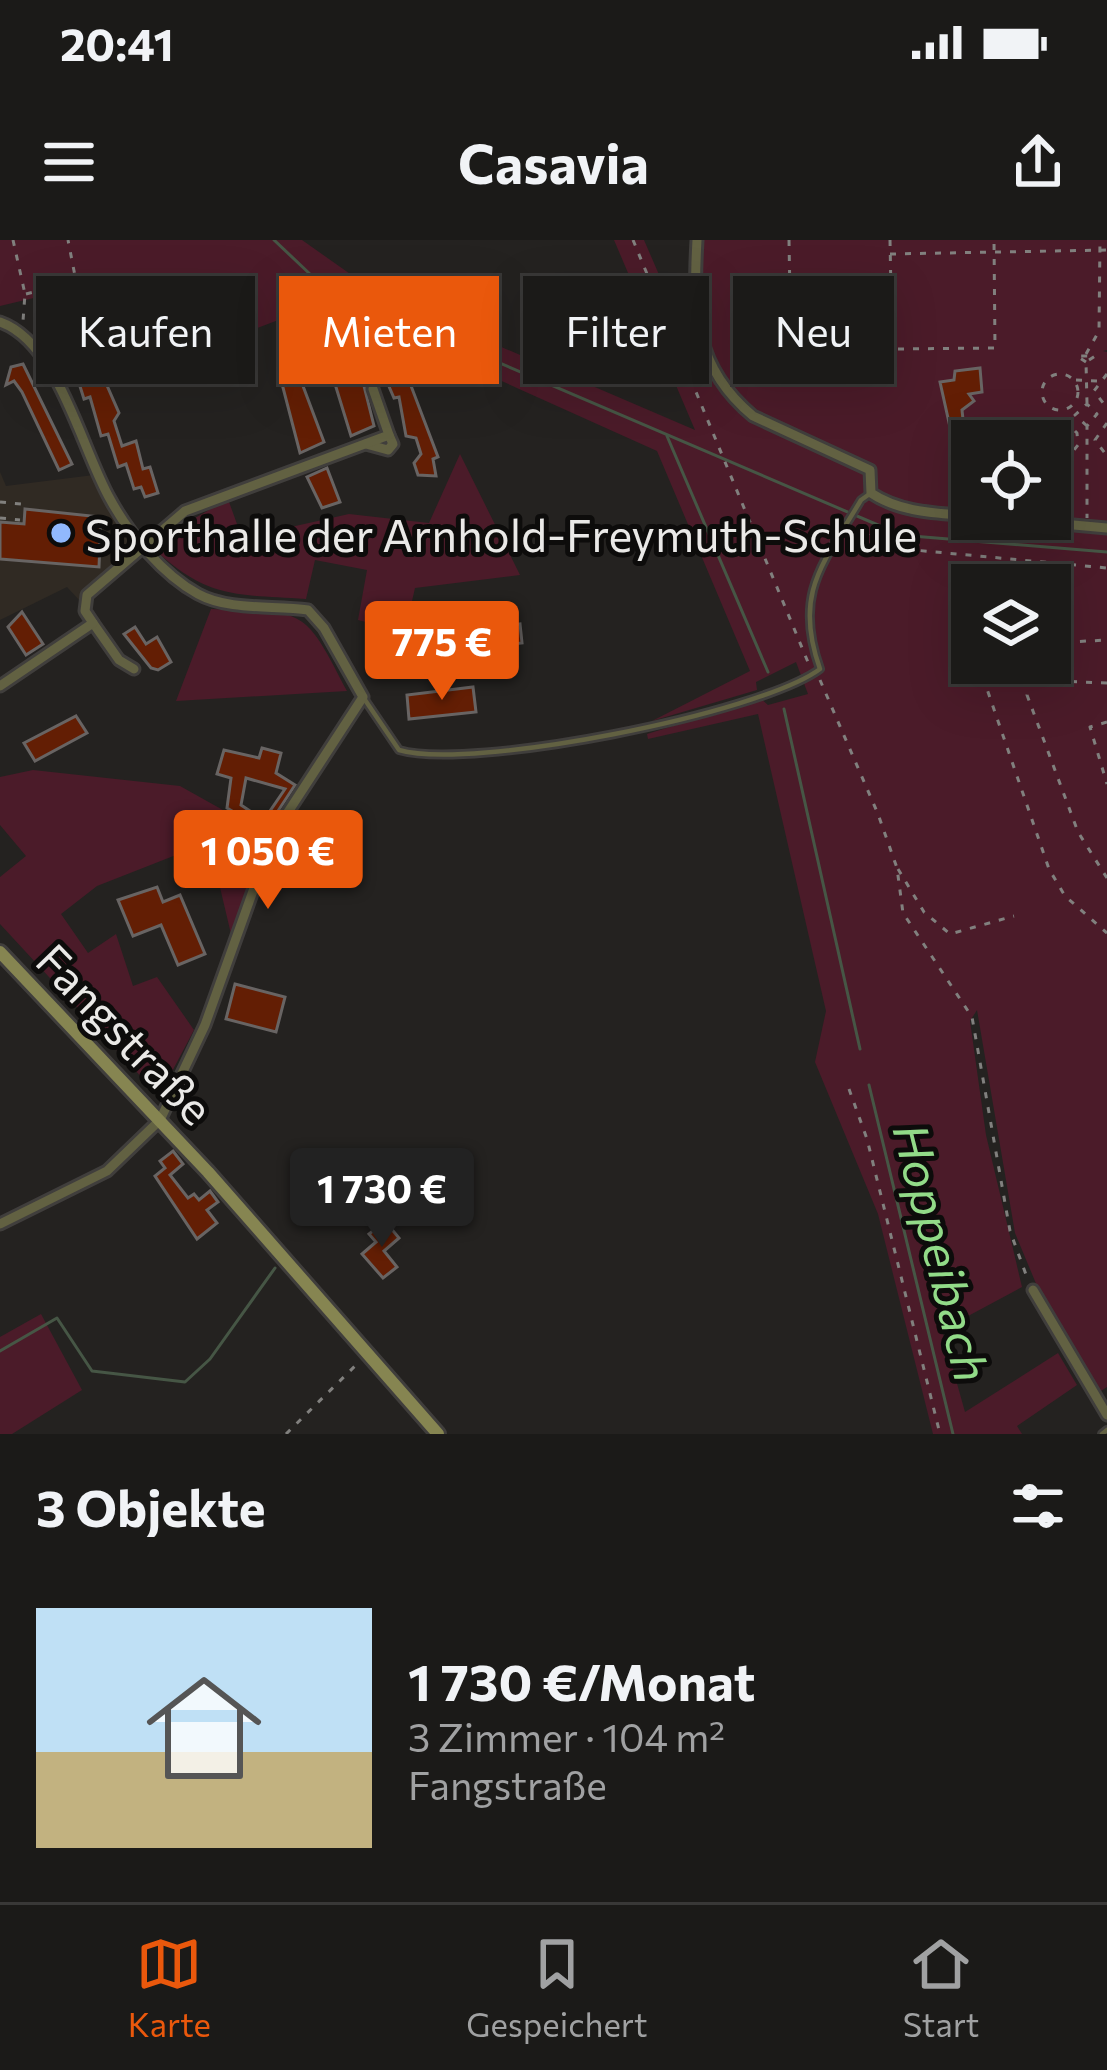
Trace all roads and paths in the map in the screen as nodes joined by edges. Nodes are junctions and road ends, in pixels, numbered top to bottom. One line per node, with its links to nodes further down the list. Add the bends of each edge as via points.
1 (13, 240): 14 (path)
2 (68, 240): 14 (path, via 76,281)
3 (633, 240): 58 (path)
4 (697, 240): 42 (street, via 695,315 715,377 753,416 870,470)
5 (789, 240): 12 (path)
6 (890, 240): 11 (path)
7 (994, 240): 10 (path)
8 (1100, 240): 9 (path)
9 (1103, 250): 10 (path); 18 (path, via 1099,331)
10 (994, 253): 11 (path); 17 (path, via 995,348)
11 (890, 254): 13 (path)
12 (790, 276)
13 (890, 276)
14 (25, 295): 16 (path)
15 (0, 322): 16 (street)
16 (26, 334): 52 (street, via 111,501)
17 (894, 349)
18 (1086, 354): 19 (path, via 1077,359); 19 (path, via 1095,360)
19 (1086, 362): 23 (path)
20 (1107, 374): 22 (path)
21 (1074, 380): 23 (path); 27 (path); 28 (path, via 1047,380 1042,395)
22 (1098, 381): 23 (path); 25 (path)
23 (1086, 383): 26 (path)
24 (373, 389): 52 (street, via 388,435 200,503)
25 (1099, 403): 29 (path); 30 (path)
26 (1087, 404): 27 (path); 29 (path)
27 (1076, 406): 28 (path); 34 (path)
28 (1050, 407): 31 (path)
29 (1094, 408): 35 (path)
30 (1107, 408)
31 (1052, 420)
32 (1107, 423): 35 (path)
33 (1071, 425): 34 (path)
34 (1076, 425): 36 (path); 38 (path)
35 (1097, 425): 36 (path); 37 (path)
36 (1087, 427): 39 (path)
37 (1097, 447): 39 (path); 41 (path)
38 (1077, 448): 39 (path); 40 (path)
39 (1087, 452): 49 (path)
40 (1071, 453)
41 (1107, 456)
42 (866, 496): 45 (street); 51 (lane)
43 (0, 502): 44 (path)
44 (21, 504)
45 (951, 514)
46 (0, 518): 47 (path)
47 (20, 520)
48 (1071, 525): 49 (street)
49 (1087, 526): 50 (street)
50 (1107, 527)
51 (845, 528): 53 (path, via 914,550); 58 (lane, via 808,591)
52 (142, 544): 54 (street, via 87,595); 62 (street, via 181,583 214,601 317,616)
53 (1107, 568)
54 (93, 623): 57 (street); 61 (street)
55 (1107, 640): 56 (path)
56 (1071, 642)
57 (134, 669)
58 (815, 674): 62 (lane, via 632,734 437,756 399,750); 65 (path)
59 (1107, 683): 66 (path, via 1033,680 1027,695 1078,832)
60 (985, 684): 68 (path, via 1049,869 1065,896)
61 (0, 686)
62 (364, 698): 71 (street, via 273,835 205,1025)
63 (1107, 722): 64 (path, via 1090,727)
64 (1107, 784)
65 (897, 868): 67 (path, via 924,912 950,934); 73 (path, via 910,928 972,1017 1010,1231)
66 (1107, 878)
67 (1014, 916)
68 (1107, 933)
69 (0, 952): 71 (main road, Fangstraße)
70 (849, 1089): 78 (path)
71 (160, 1120): 72 (street, via 107,1171); 74 (main road, Fangstraße)
72 (0, 1223)
73 (1033, 1290): 75 (street)
74 (368, 1353): 76 (path); 77 (main road, Fangstraße)
75 (1107, 1415)
76 (286, 1434)
77 (438, 1434)
78 (940, 1434)

